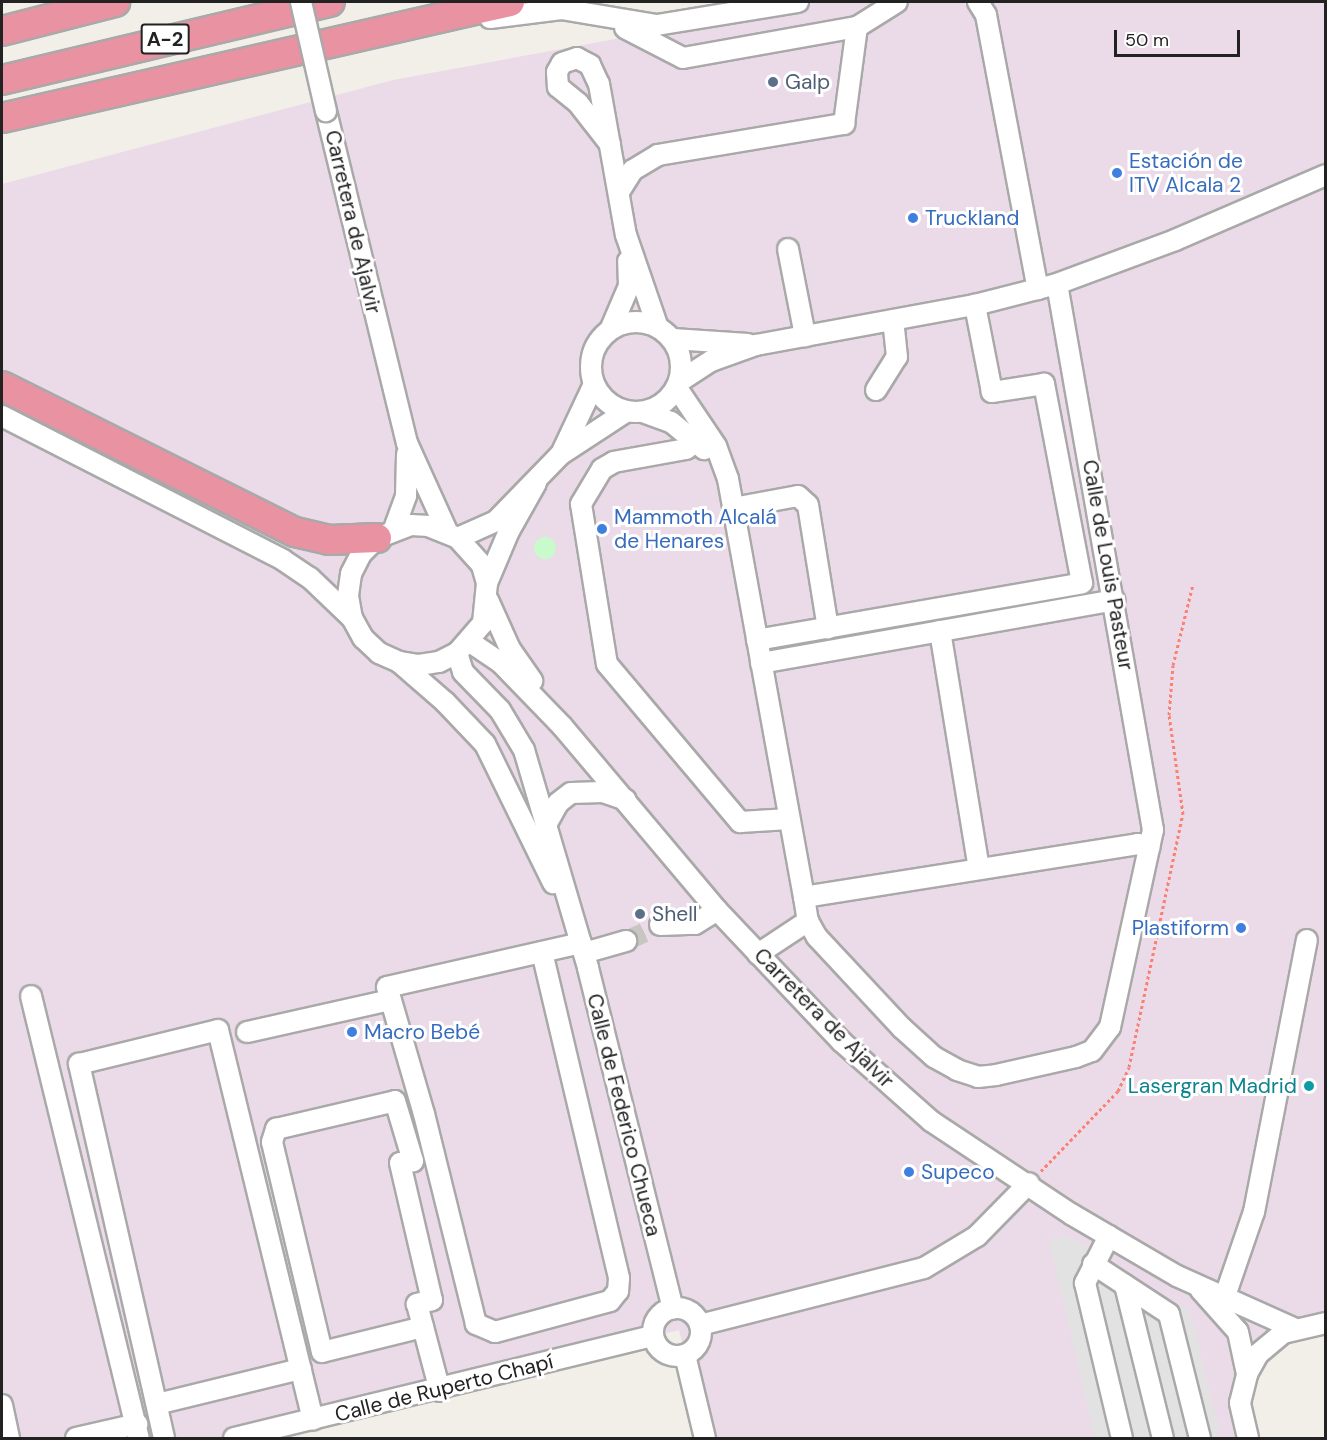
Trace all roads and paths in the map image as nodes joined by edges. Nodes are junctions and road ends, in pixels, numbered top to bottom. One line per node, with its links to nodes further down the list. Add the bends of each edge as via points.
1 (115, 2): 10 (highway)
2 (301, 2): 36 (street, Carretera de Ajalvir, bridge)
3 (330, 2): 12 (highway, A-2)
4 (510, 2): 11 (highway)
5 (798, 2): 8 (street, via 657,25)
6 (897, 2): 9 (street)
7 (978, 2): 21 (street, Calle de Louis Pasteur, via 986,15)
8 (606, 20): 9 (street, via 649,37 683,58); 11 (street, via 561,9)
9 (857, 27): 18 (street, via 844,124 658,155 633,170)
10 (2, 31)
11 (365, 32): 13 (highway)
12 (2, 80)
13 (56, 105): 14 (highway); 15 (highway)
14 (2, 118)
15 (2, 126)
16 (610, 144): 18 (street)
17 (1326, 175): 21 (street, via 1175,240)
18 (618, 192): 19 (street)
19 (626, 235): 24 (street); 25 (street, via 629,286)
20 (788, 249): 26 (street)
21 (1047, 287): 22 (street); 44 (street, Calle de Louis Pasteur)
22 (975, 305): 23 (street); 46 (street, via 992,392 1044,384 1082,583)
23 (893, 320): 26 (street); 32 (street, via 897,357)
24 (657, 326): 25 (street, via 633,321); 27 (street)
25 (611, 328): 29 (street, via 592,353)
26 (805, 336): 28 (street)
27 (673, 339): 28 (street); 30 (street, via 682,366)
28 (756, 345): 30 (street, via 711,361)
29 (594, 384): 33 (street, via 602,397); 37 (street)
30 (679, 384): 33 (street, via 663,404); 38 (street, Calle de Louis Pasteur, via 716,446)
31 (2, 386): 41 (highway, via 295,532 328,540)
32 (876, 390)
33 (635, 412): 35 (street, Calle de Louis Pasteur, via 671,422); 37 (street)
34 (2, 416): 45 (street, via 283,560 310,578)
35 (696, 440): 38 (street, Calle de Louis Pasteur); 54 (street, via 686,449 614,462 602,470 582,504 607,664 740,822)
36 (407, 443): 41 (street, Carretera de Ajalvir, via 406,496); 42 (street, Carretera de Ajalvir)
37 (560, 455): 39 (street)
38 (728, 479): 40 (street, Calle de Louis Pasteur)
39 (536, 483): 42 (street, via 496,520); 43 (street, via 509,531)
40 (733, 508): 46 (street, via 798,496 808,505); 48 (street, Calle de Louis Pasteur)
41 (385, 534): 42 (street, via 411,525); 45 (street, via 361,554 351,574 348,596)
42 (453, 534): 43 (street, via 477,558)
43 (488, 591): 49 (street, via 483,623); 52 (street, Carretera de Ajalvir, via 510,649)
44 (1114, 600): 47 (street); 56 (street, Calle de Louis Pasteur, via 1151,814)
45 (352, 618): 50 (street, via 363,638 379,653)
46 (828, 628): 48 (street)
47 (940, 631): 51 (street); 57 (street)
48 (757, 640): 51 (street, Calle de Louis Pasteur)
49 (464, 648): 50 (street, via 419,665); 52 (street, Carretera de Ajalvir, via 501,663); 55 (street, via 463,672 500,710 524,750)
50 (399, 662): 61 (street, via 485,744)
51 (761, 663): 54 (street, Calle de Louis Pasteur)
52 (562, 726): 53 (street, Carretera de Ajalvir)
53 (629, 801): 55 (street, via 603,792 572,793 558,803); 59 (street, Carretera de Ajalvir)
54 (789, 819): 58 (street, Calle de Louis Pasteur)
55 (546, 825): 61 (street)
56 (1150, 847): 57 (street, via 1138,844); 60 (street, Calle de Louis Pasteur, via 1110,1027 1102,1042 1076,1057 996,1075 978,1077 934,1057 845,970)
57 (979, 869): 58 (street)
58 (804, 897): 60 (street, Calle de Louis Pasteur)
59 (717, 910): 62 (street, via 695,924); 67 (street, Carretera de Ajalvir)
60 (808, 921): 67 (street)
61 (574, 922): 65 (street, Calle de Federico Chueca)
62 (660, 925)
63 (626, 940): 65 (street)
64 (1307, 940): 76 (street, via 1254,1212)
65 (582, 948): 66 (street); 77 (street, Calle de Federico Chueca)
66 (542, 952): 69 (street, via 387,987); 69 (street, via 619,1278 618,1291 610,1301 495,1332 476,1324 424,1114)
67 (758, 954): 71 (street, Carretera de Ajalvir, via 842,1042 931,1121)
68 (31, 996): 90 (street)
69 (390, 1000): 70 (street)
70 (247, 1032)
71 (1029, 1183): 72 (street, Carretera de Ajalvir); 79 (street, via 977,1236 924,1268)
72 (1109, 1236): 73 (street); 75 (street, Carretera de Ajalvir)
73 (1093, 1264): 74 (street); 96 (street, via 1085,1283)
74 (1125, 1285): 97 (street); 98 (street, via 1169,1314)
75 (1200, 1289): 76 (street, Carretera de Ajalvir); 85 (street, Carretera de Ajalvir, via 1238,1332)
76 (1225, 1296): 81 (street, Carretera de Ajalvir)
77 (673, 1309): 79 (street, via 689,1311); 82 (street, via 657,1318)
78 (1326, 1323): 81 (street)
79 (700, 1325): 83 (street, via 698,1344)
80 (423, 1327): 80 (street, via 417,1304 432,1300 400,1163 413,1161 395,1101 276,1129 272,1142 322,1352); 86 (street)
81 (1293, 1328): 85 (street, via 1265,1347)
82 (653, 1336): 83 (street, via 664,1352); 86 (street, Calle de Ruperto Chapí)
83 (685, 1355): 95 (street)
84 (301, 1369): 87 (street); 87 (street, via 219,1030 79,1064); 89 (street)
85 (1247, 1374): 99 (street, via 1240,1403)
86 (440, 1391): 89 (street, Calle de Ruperto Chapí)
87 (158, 1404): 93 (street)
88 (2, 1405): 91 (street)
89 (313, 1420): 94 (street, Calle de Ruperto Chapí)
90 (138, 1431): 92 (street)
91 (9, 1438)
92 (76, 1438)
93 (164, 1438)
94 (234, 1438)
95 (705, 1438)
96 (1122, 1438)
97 (1163, 1438)
98 (1200, 1438)
99 (1248, 1438)

